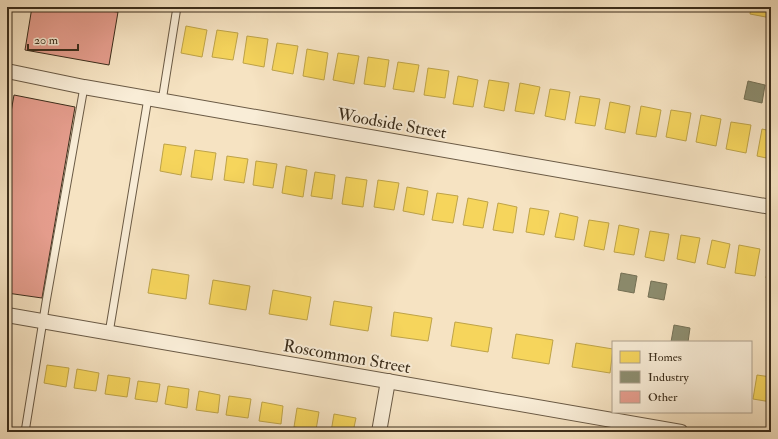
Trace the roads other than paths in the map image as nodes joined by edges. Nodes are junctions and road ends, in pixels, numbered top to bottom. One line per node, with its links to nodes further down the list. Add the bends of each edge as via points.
1 (177, 7): 4 (lane)
2 (7, 71): 3 (street, Woodside Street)
3 (84, 87): 4 (street, Woodside Street); 7 (lane)
4 (155, 100): 5 (street, Woodside Street); 8 (lane)
5 (771, 207)
6 (7, 315): 7 (street, Roscommon Street)
7 (43, 321): 8 (street, Roscommon Street); 10 (lane)
8 (109, 333): 9 (street, Roscommon Street)
9 (388, 381): 11 (street); 12 (street, Roscommon Street)
10 (25, 432)
11 (379, 432)
12 (681, 432)

